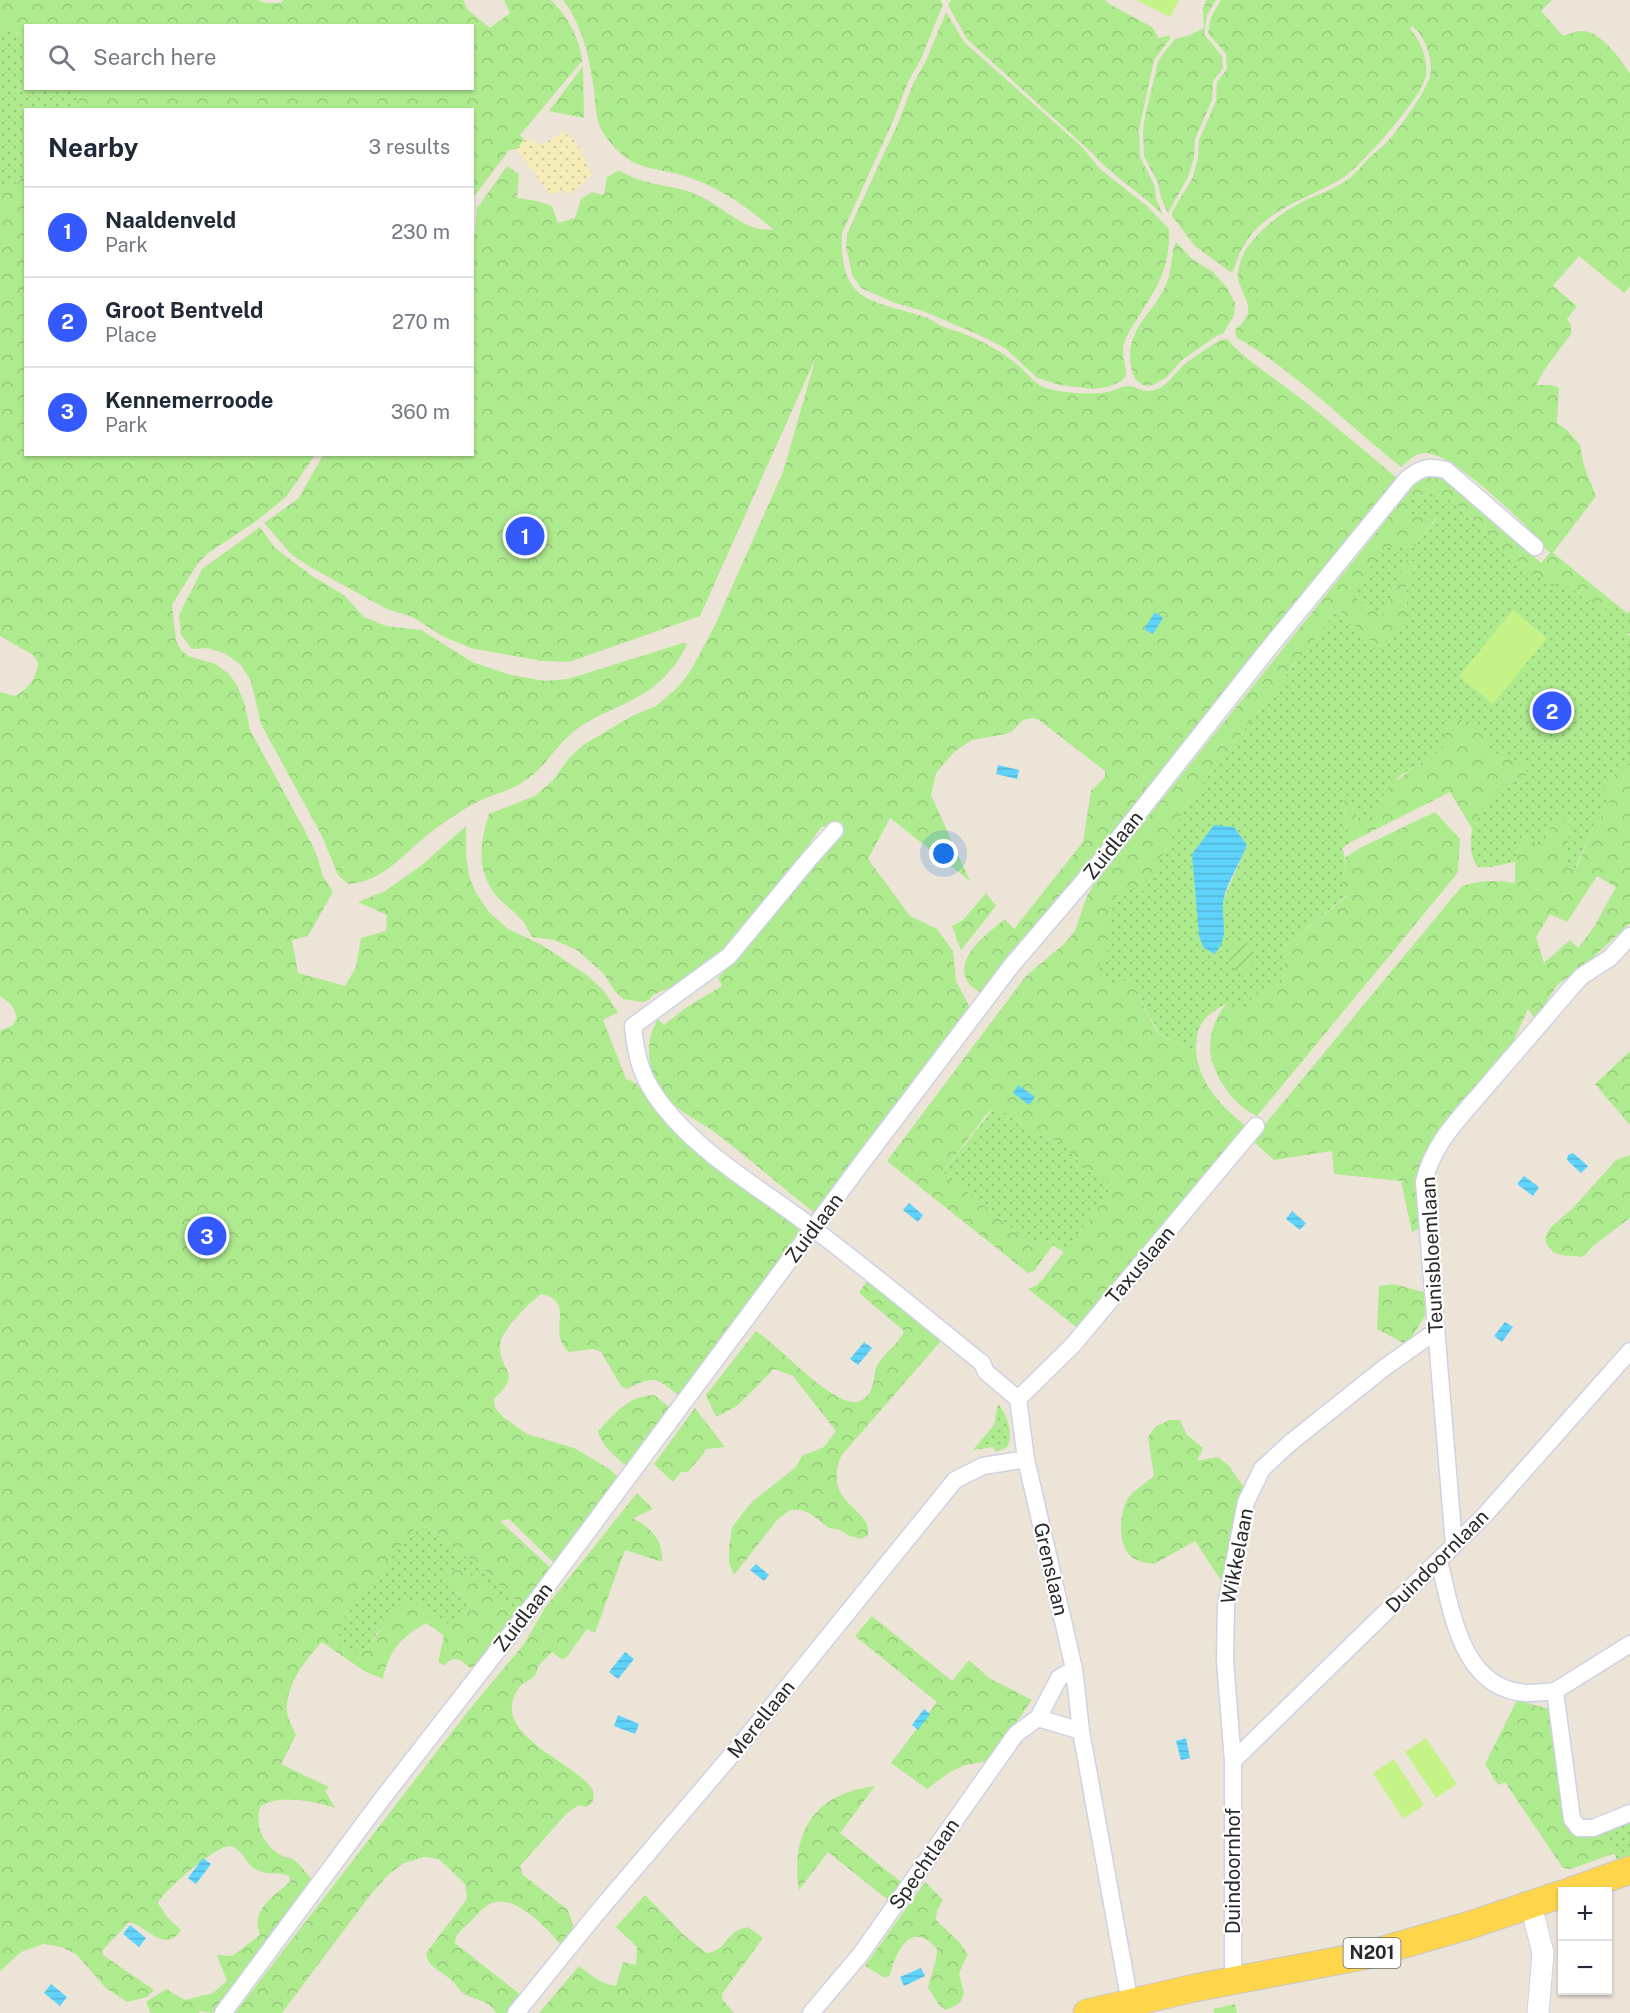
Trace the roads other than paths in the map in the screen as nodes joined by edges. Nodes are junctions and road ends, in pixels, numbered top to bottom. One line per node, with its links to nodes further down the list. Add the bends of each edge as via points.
1 (1535, 547): 5 (street, Zuidlaan, via 1446,470 1431,467 1407,479 1100,862 1012,965)
2 (835, 830): 5 (street, via 729,956 633,1026 635,1054 662,1105 704,1148)
3 (1630, 936): 6 (street, Teunisbloemlaan, via 1610,958 1576,982 1434,1151 1424,1182)
4 (1256, 1126): 8 (street, Taxuslaan, via 1073,1346)
5 (814, 1228): 8 (street, via 982,1363 986,1372); 25 (street, Zuidlaan)
6 (1436, 1331): 10 (street, Teunisbloemlaan); 17 (street, Wikkelaan, via 1384,1368 1262,1468 1246,1502 1226,1605)
7 (1630, 1351): 10 (street, Duindoornlaan)
8 (1018, 1400): 9 (street, Grenslaan)
9 (1026, 1459): 13 (street, Grenslaan); 26 (street, Merellaan, via 983,1466 955,1480)
10 (1454, 1545): 11 (street, Duindoornlaan)
11 (1439, 1561): 14 (street, via 1457,1631 1474,1665 1501,1687 1525,1693); 17 (street, Duindoornlaan)
12 (1630, 1644): 14 (street)
13 (1074, 1669): 15 (street, Spechtlaan, via 1059,1678); 16 (street, Grenslaan)
14 (1555, 1692): 18 (street, via 1572,1819 1580,1828 1600,1826)
15 (1038, 1718): 16 (street); 27 (street, Spechtlaan, via 1016,1734 860,1954)
16 (1081, 1731): 24 (street, Grenslaan)
17 (1233, 1761): 23 (street, Duindoornhof)
18 (1630, 1813)
19 (1630, 1870): 20 (main road)
20 (1583, 1887)
21 (1558, 1896): 22 (main road, N201)
22 (1531, 1905): 23 (main road, N201, via 1363,1956); 29 (street, via 1543,1953)
23 (1236, 1981): 24 (main road, N201)
24 (1130, 2002): 28 (main road, N201)
25 (223, 2013)
26 (516, 2013)
27 (812, 2013)
28 (1087, 2013)
29 (1538, 2013)

